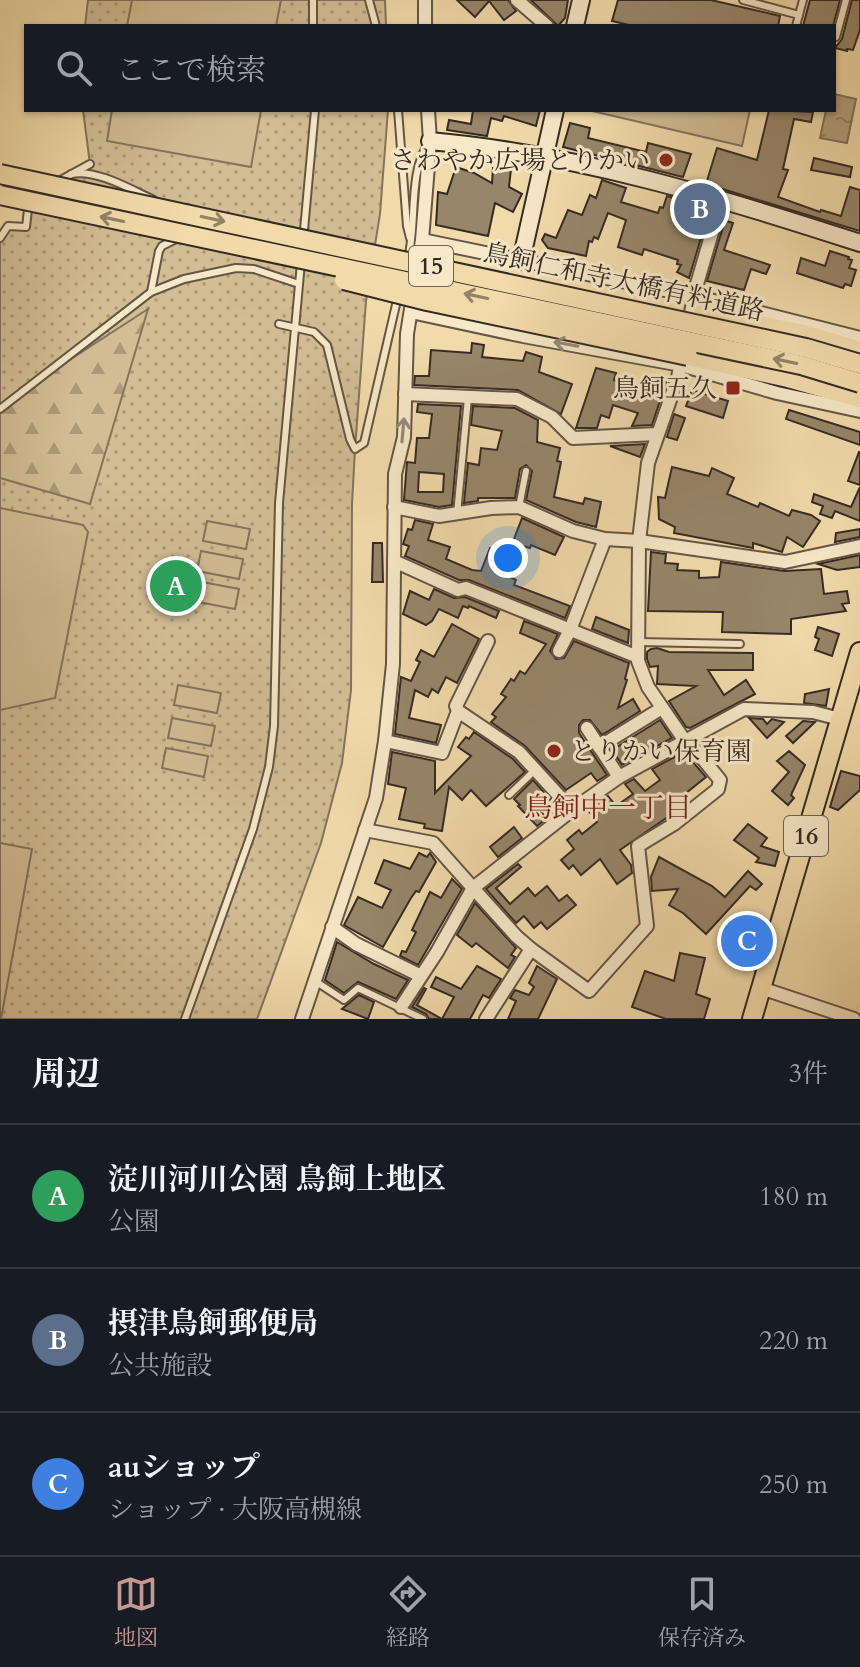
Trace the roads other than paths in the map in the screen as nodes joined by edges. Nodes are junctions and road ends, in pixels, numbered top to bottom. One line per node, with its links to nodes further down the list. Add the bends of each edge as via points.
1 (313, 0): 10 (lane)
2 (369, 0): 11 (lane)
3 (425, 0): 12 (street)
4 (517, 0): 13 (street)
5 (581, 0): 14 (street)
6 (743, 0): 9 (lane)
7 (803, 0): 9 (lane)
8 (846, 0): 16 (lane)
9 (799, 15): 15 (lane)
10 (313, 24)
11 (375, 24)
12 (425, 24)
13 (545, 24)
14 (575, 24)
15 (797, 24)
16 (836, 37)
17 (315, 112): 36 (lane)
18 (398, 112): 31 (lane, via 407,226)
19 (428, 112): 21 (street)
20 (555, 112): 22 (street)
21 (430, 141): 22 (street); 31 (street)
22 (544, 157): 28 (street); 34 (street)
23 (90, 164): 25 (lane)
24 (3, 170): 26 (lane); 29 (main road, 鳥飼仁和寺大橋有料道路 / 15, one-way to 29, bridge)
25 (71, 174): 26 (lane); 37 (lane, via 93,175 183,211 176,239 159,251)
26 (30, 192): 30 (lane, via 26,227 8,226)
27 (0, 195): 33 (main road, 鳥飼仁和寺大橋有料道路 / 15, one-way to 27, bridge)
28 (722, 198): 32 (street); 38 (street)
29 (261, 229): 44 (main road, via 275,226 430,255 808,335); 46 (main road, 鳥飼仁和寺大橋有料道路 / 15, bridge)
30 (0, 238)
31 (417, 242): 34 (street); 35 (street); 41 (lane, via 364,443 355,449 327,345 314,332)
32 (860, 243)
33 (257, 249): 35 (main road, 鳥飼仁和寺大橋有料道路 / 15, bridge); 45 (main road, bridge, via 265,259)
34 (521, 261): 38 (street); 42 (street)
35 (415, 283): 39 (street); 47 (main road, 鳥飼仁和寺大橋有料道路 / 15, one-way to 35, bridge, via 801,365)
36 (299, 284): 37 (lane, via 236,268); 41 (lane)
37 (151, 292): 51 (lane)
38 (694, 296): 43 (street); 45 (street)
39 (411, 312): 42 (street); 48 (street)
40 (279, 324): 41 (lane)
41 (295, 327): 89 (lane, via 279,503 269,767 253,829)
42 (515, 334): 45 (street, one-way to 42)
43 (860, 338)
44 (860, 351)
45 (685, 361): 50 (main road, via 788,378); 52 (street, via 777,393); 53 (street)
46 (860, 364)
47 (860, 383)
48 (405, 394): 49 (street); 55 (street, one-way to 48)
49 (468, 397): 53 (street, via 517,399 552,417 573,438); 57 (lane)
50 (860, 398)
51 (0, 409)
52 (860, 411)
53 (657, 434): 59 (street, via 648,463)
54 (526, 471): 56 (lane)
55 (394, 507): 57 (street); 61 (street)
56 (519, 507): 57 (street); 58 (street)
57 (457, 514)
58 (605, 539): 59 (street); 62 (street)
59 (639, 541): 60 (street, via 785,562); 64 (street)
60 (860, 546)
61 (394, 561): 62 (street); 73 (street, via 393,664)
62 (570, 630): 66 (street); 68 (street)
63 (488, 641): 70 (street)
64 (638, 642): 65 (lane); 68 (street)
65 (740, 644)
66 (559, 651)
67 (860, 652): 71 (main road, 16)
68 (638, 657): 69 (street)
69 (662, 708): 74 (street); 75 (street)
70 (458, 711): 73 (street, via 442,753); 76 (street, via 519,752)
71 (840, 719): 74 (street, via 813,712 744,709); 86 (main road, 16)
72 (587, 728): 75 (street)
73 (385, 741): 80 (street)
74 (685, 741): 77 (street); 83 (street, via 720,780 718,789 638,846 647,926 589,991)
75 (599, 747): 77 (street)
76 (536, 770): 78 (lane); 79 (street)
77 (619, 777): 79 (street)
78 (509, 795)
79 (572, 810): 81 (street)
80 (365, 830): 81 (street, via 433,843); 82 (street)
81 (473, 888): 83 (street); 84 (street)
82 (332, 927): 84 (street); 85 (street)
83 (531, 949): 91 (street)
84 (421, 976): 87 (street)
85 (314, 980): 87 (lane, via 344,1000 358,988); 88 (street)
86 (761, 988): 92 (main road, 16); 93 (street)
87 (401, 1007): 90 (lane)
88 (302, 1016)
89 (185, 1019)
90 (423, 1019)
91 (486, 1019)
92 (752, 1019)
93 (854, 1019)

